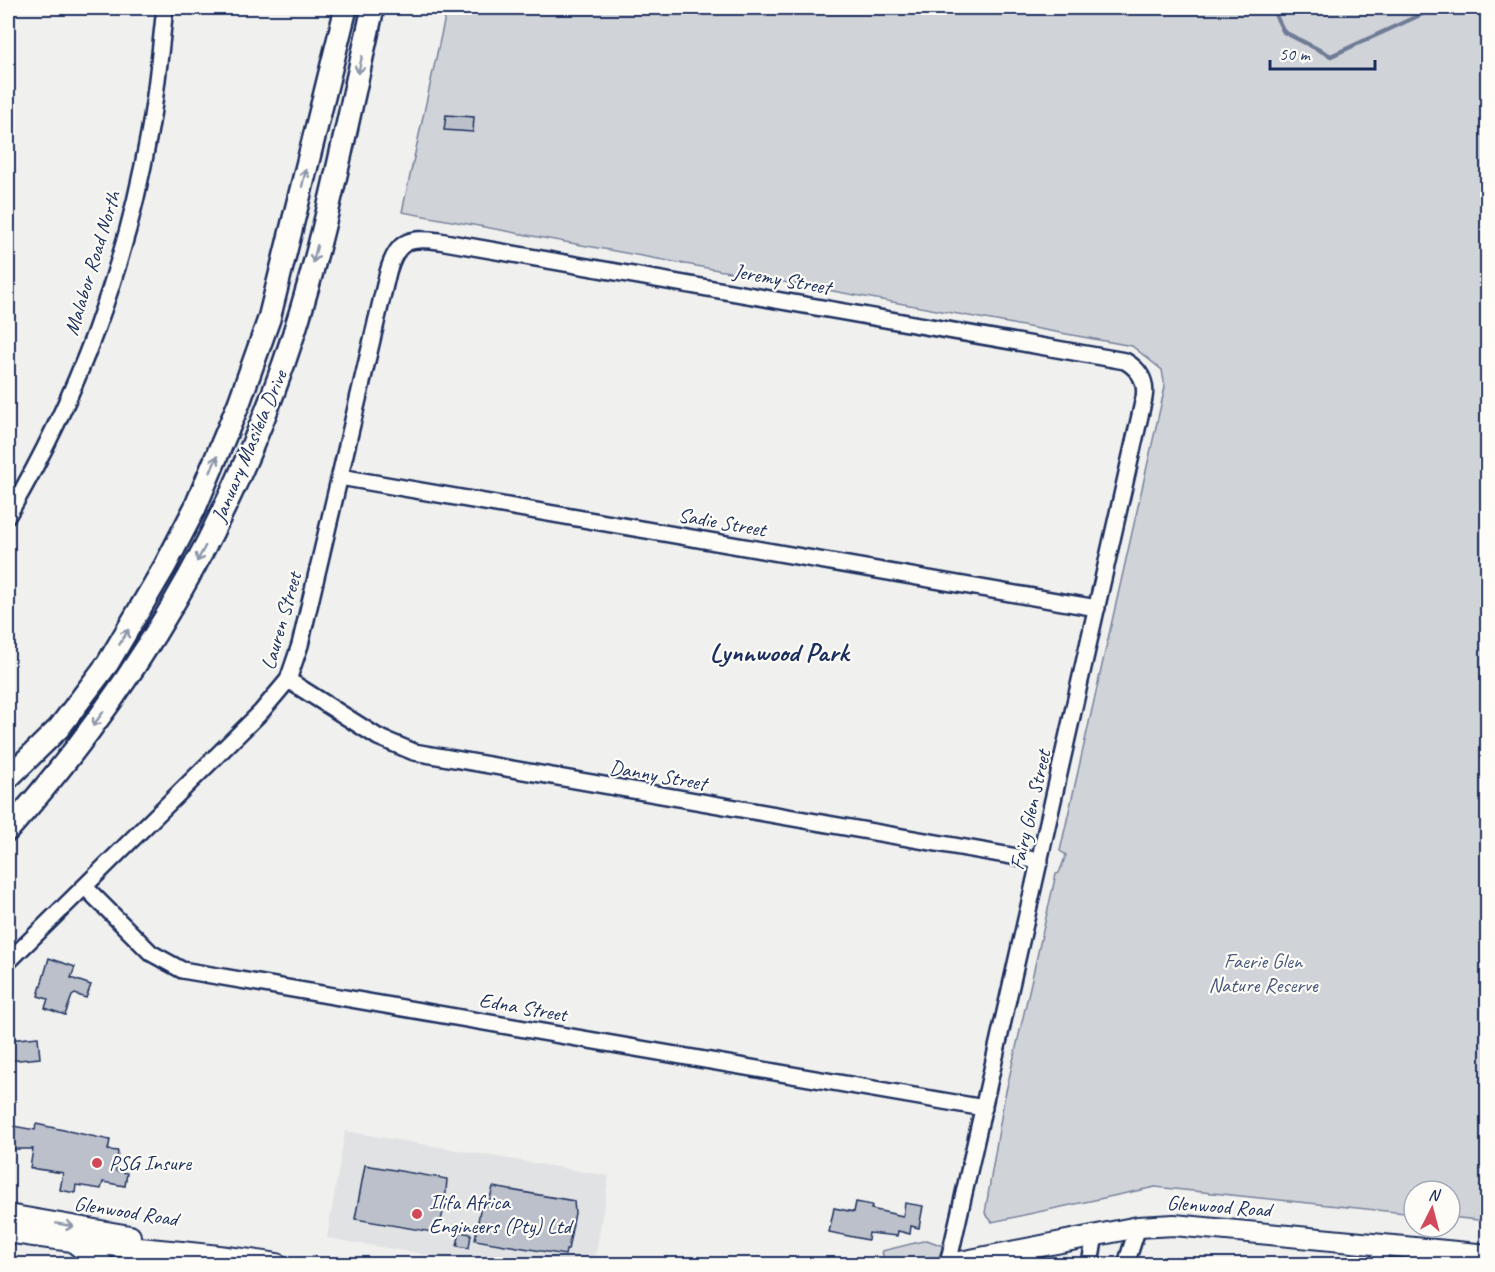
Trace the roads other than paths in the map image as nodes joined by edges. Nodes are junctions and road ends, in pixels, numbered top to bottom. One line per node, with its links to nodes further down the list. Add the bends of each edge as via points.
1 (165, 8): 7 (street, Malabor Road North, via 149,136 110,288 67,399)
2 (346, 8): 10 (main road, January Masilela Drive, one-way to 2, via 59,728 108,663 195,508 240,403 268,319)
3 (373, 8): 11 (main road, January Masilela Drive, one-way to 11, via 306,290 271,400 228,501 173,605 123,684)
4 (422, 239): 5 (street, Jeremy Street, via 1106,357); 6 (street, Lauren Street, via 401,246 391,262)
5 (1134, 366): 8 (street, Fairy Glen Street, via 1144,381 1144,398)
6 (340, 477): 8 (street, Sadie Street); 9 (street, Lauren Street)
7 (8, 515)
8 (1097, 608): 12 (street, Fairy Glen Street)
9 (288, 680): 12 (street, Danny Street, via 378,737 414,753); 13 (street, Lauren Street)
10 (8, 778)
11 (8, 830)
12 (1040, 861): 15 (street, Fairy Glen Street)
13 (85, 887): 14 (street, Lauren Street); 15 (street, Edna Street, via 151,953 182,970)
14 (8, 962)
15 (984, 1108): 27 (street, Fairy Glen Street)
16 (8, 1215): 22 (street, Glenwood Road, one-way to 22)
17 (1138, 1227): 19 (street, Glenwood Road); 21 (street, Glenwood Road, via 1186,1225); 29 (street)
18 (8, 1232): 20 (street, Glenwood Road)
19 (1095, 1235): 27 (street, Glenwood Road); 28 (street)
20 (74, 1242): 22 (street, Glenwood Road); 25 (street)
21 (1380, 1244): 24 (street, Glenwood Road); 30 (street)
22 (138, 1250): 26 (street, Glenwood Road)
23 (1488, 1255): 24 (street, Glenwood Road)
24 (1432, 1257)
25 (103, 1264)
26 (277, 1264)
27 (949, 1264)
28 (1090, 1264)
29 (1126, 1264)
30 (1380, 1264)

